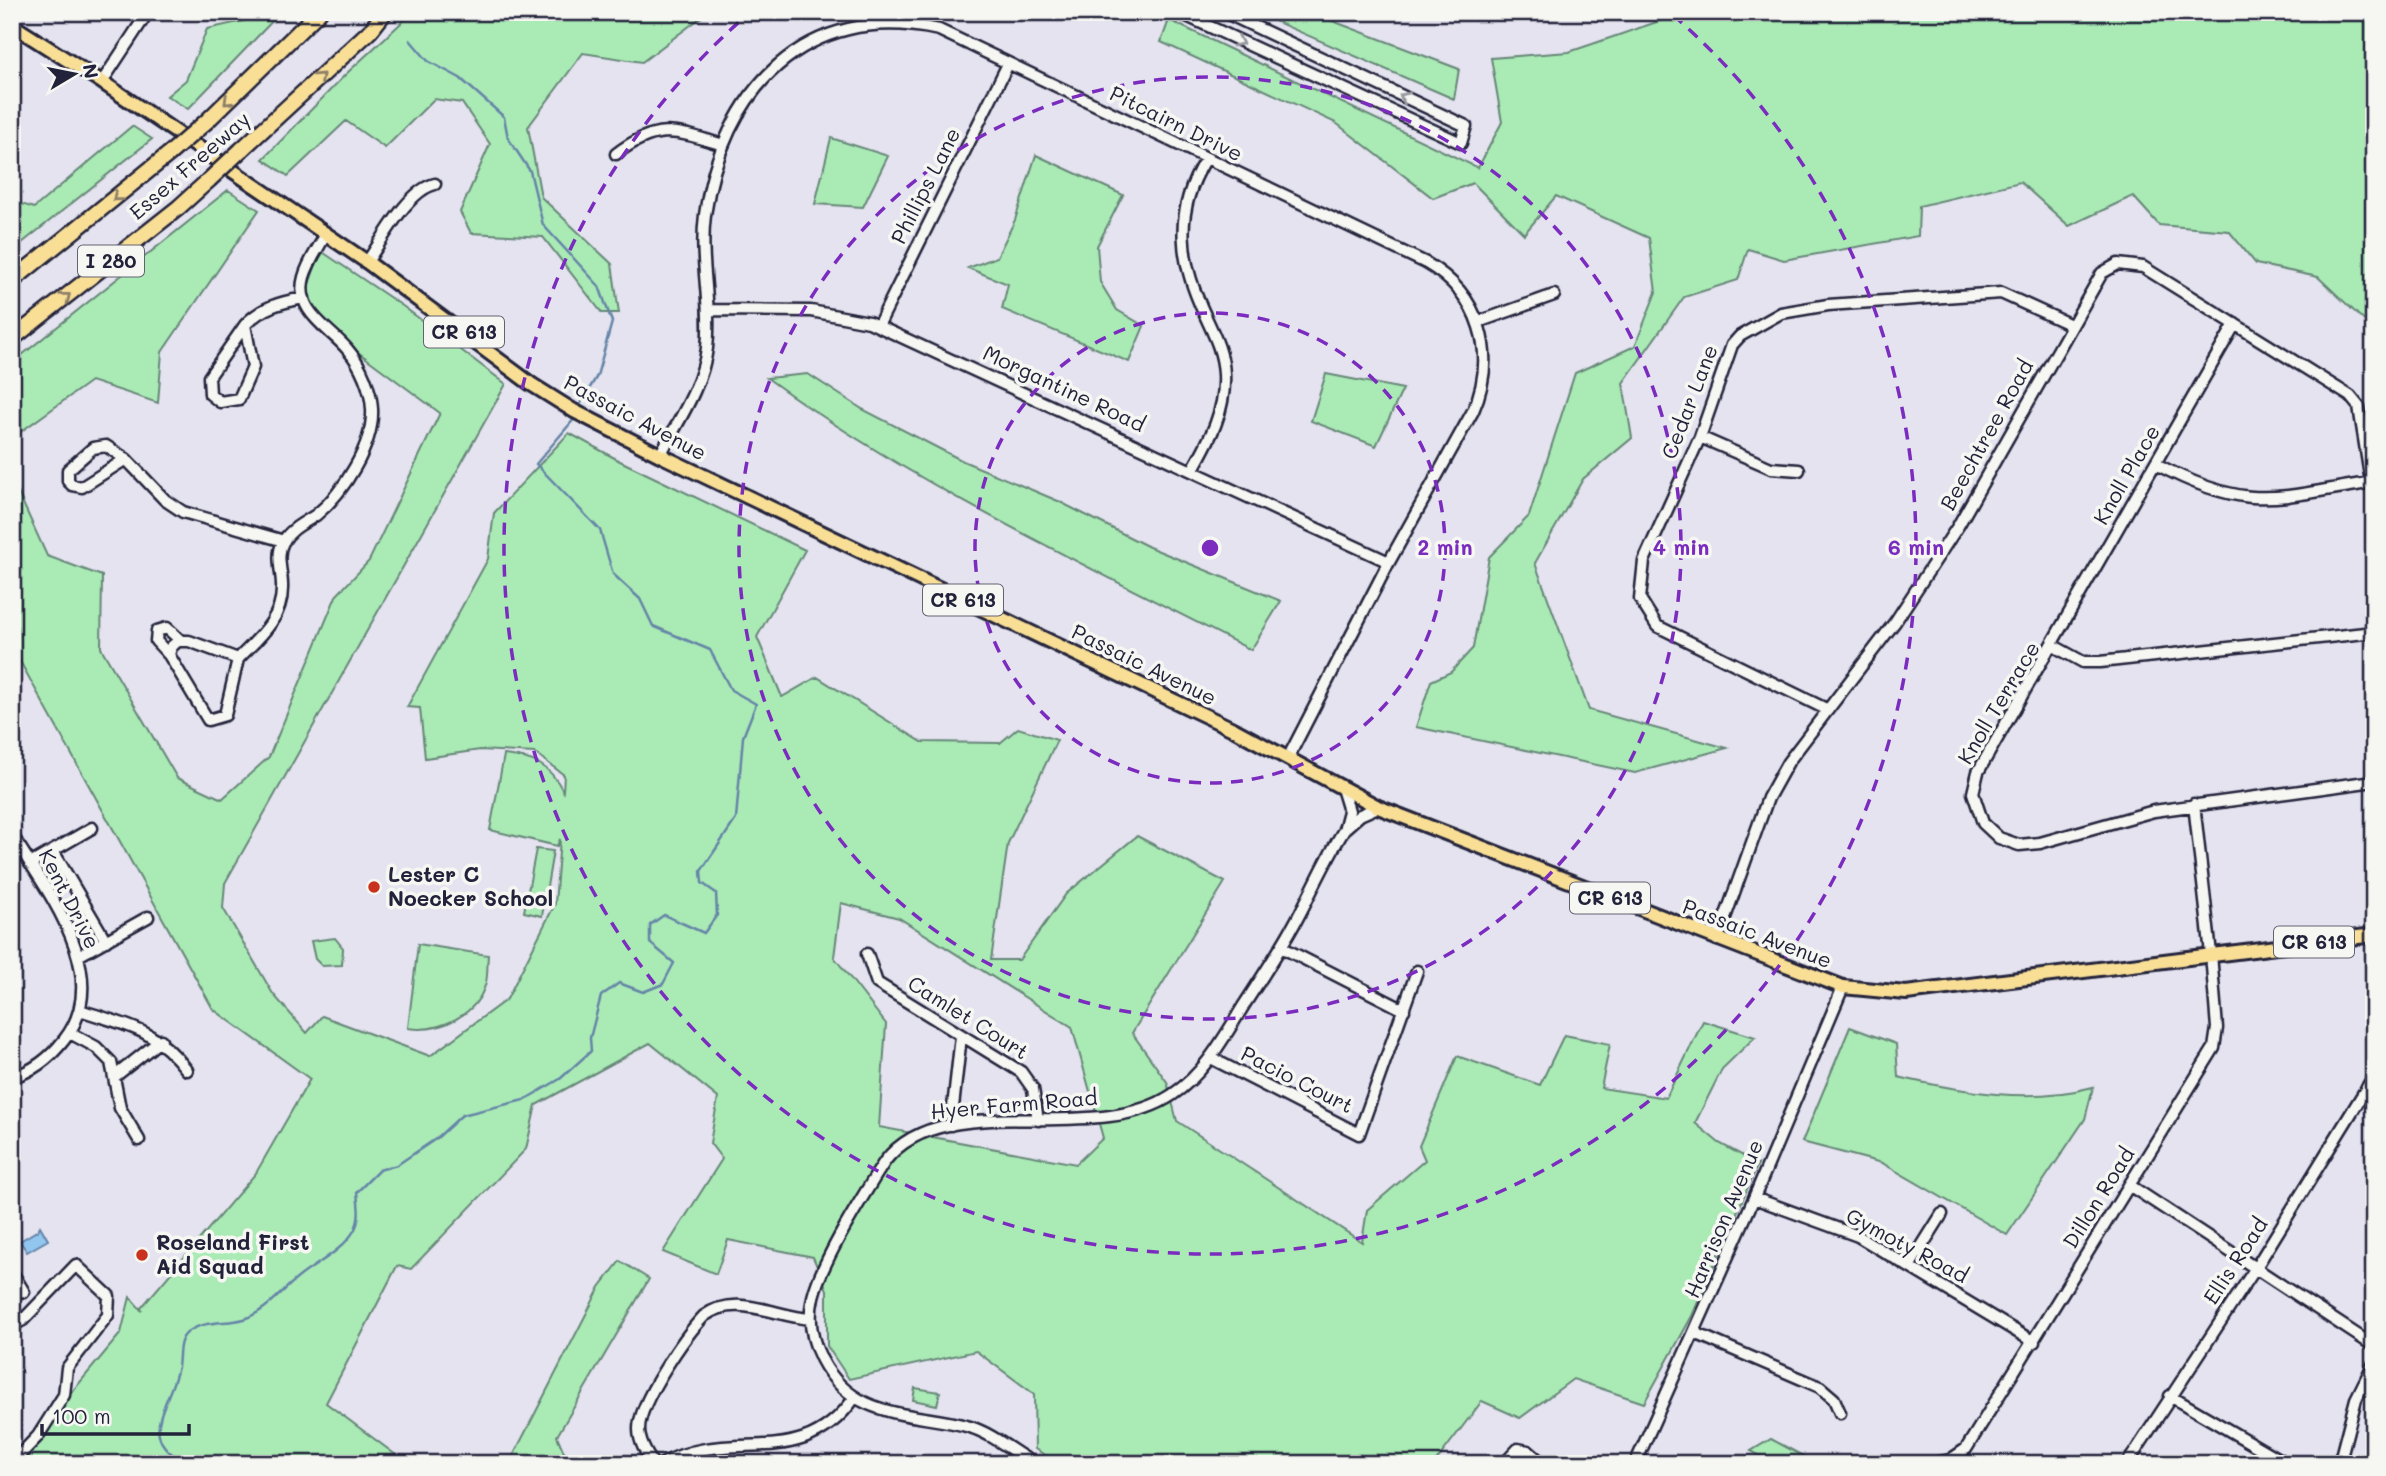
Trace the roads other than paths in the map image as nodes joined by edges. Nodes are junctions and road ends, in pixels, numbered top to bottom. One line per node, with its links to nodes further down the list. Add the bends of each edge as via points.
1 (148, 12): 12 (street)
2 (306, 12): 10 (highway)
3 (319, 12): 10 (highway, Essex Freeway / I 280)
4 (385, 12): 9 (highway, Essex Freeway / I 280)
5 (398, 12): 9 (highway)
6 (1178, 12): 7 (street, one-way to 7, via 1461,144 1466,126)
7 (1224, 12)
8 (12, 24): 12 (main road, Passaic Avenue / CR 613)
9 (371, 30): 28 (highway, Essex Freeway / I 280, one-way to 9, bridge, via 178,208)
10 (284, 48): 19 (highway, Essex Freeway / I 280, one-way to 19, bridge, via 169,154)
11 (1009, 64): 13 (street, Pitcairn Drive, via 922,25 888,21 837,27 805,41 765,72 744,100); 15 (street, Pitcairn Drive); 27 (street, Phillips Lane)
12 (102, 82): 17 (main road, Passaic Avenue / CR 613)
13 (723, 145): 14 (street, via 670,130 642,136); 22 (street, Pitcairn Drive, via 702,249)
14 (616, 154)
15 (1205, 160): 23 (street, Pitcairn Drive, via 1436,269 1461,292); 33 (street, via 1187,199 1182,241 1190,283 1221,349 1224,388 1216,426)
16 (435, 184): 18 (street, via 424,186 413,196)
17 (327, 234): 18 (main road, Passaic Avenue / CR 613); 21 (street, via 305,275)
18 (367, 262): 30 (main road, Passaic Avenue / CR 613, via 531,384)
19 (12, 281)
20 (1554, 295): 23 (street)
21 (304, 298): 26 (street, via 281,302); 36 (street, via 315,319 350,351 372,408 370,428 346,479 331,500)
22 (708, 310): 27 (street, Morgantine Road, via 811,311); 30 (street, Pitcairn Drive, via 701,372)
23 (1478, 322): 37 (street, Pitcairn Drive, via 1485,354 1478,399)
24 (2235, 324): 25 (street, Beechtree Road, via 2143,267 2126,263 2102,273); 32 (street, Knoll Place); 35 (street, Beechtree Road, via 2350,396 2359,407)
25 (2071, 325): 29 (street, Cedar Lane, via 2001,293 1828,305 1781,313 1732,345); 43 (street, Beechtree Road, via 1958,526 1895,622)
26 (244, 326): 26 (street, via 209,377 210,394 220,402 239,399 253,368)
27 (878, 326): 33 (street, Morgantine Road)
28 (12, 340)
29 (1700, 437): 34 (street, via 1771,468); 43 (street, Cedar Lane, via 1644,561 1639,588 1647,613 1657,626)
30 (660, 455): 44 (main road, Passaic Avenue / CR 613)
31 (126, 459): 31 (street, via 113,448 93,448 68,470 68,481 82,487); 36 (street, via 183,512)
32 (2156, 464): 35 (street, via 2195,485 2253,499); 40 (street, Knoll Place)
33 (1193, 470): 37 (street, Morgantine Road)
34 (1799, 470)
35 (2372, 482)
36 (284, 541): 42 (street, via 279,557 282,589 274,622)
37 (1389, 562): 44 (street, Pitcairn Drive)
38 (2374, 632): 40 (street, Knoll Terrace, via 2100,662 2083,662)
39 (181, 641): 41 (street, via 173,644); 41 (street, via 167,628 157,631 156,641); 42 (street)
40 (2052, 645): 47 (street, Knoll Terrace, via 1978,772 1973,793 1983,824 2008,842 2030,845)
41 (169, 655): 42 (street, via 208,720 228,710)
42 (238, 659)
43 (1828, 710): 56 (street, Beechtree Road, via 1788,762 1768,798)
44 (1288, 758): 46 (main road, Passaic Avenue / CR 613)
45 (2374, 781): 47 (street, Knoll Terrace)
46 (1342, 787): 48 (main road, Passaic Avenue / CR 613); 50 (street, Hyer Farm Road, via 1349,811)
47 (2194, 804): 60 (street, Dillon Road)
48 (1378, 807): 50 (street, Hyer Farm Road); 56 (main road, Passaic Avenue / CR 613)
49 (92, 828): 52 (street)
50 (1344, 830): 58 (street, Hyer Farm Road)
51 (12, 835): 53 (street, Kent Drive)
52 (53, 851): 53 (street); 57 (street)
53 (30, 864): 61 (street, Kent Drive)
54 (148, 917): 57 (street)
55 (2374, 935): 60 (main road, Passaic Avenue / CR 613)
56 (1717, 940): 63 (main road, Passaic Avenue / CR 613)
57 (106, 941): 61 (street)
58 (1281, 947): 65 (street); 69 (street, Hyer Farm Road)
59 (867, 954): 67 (street, Camlet Court, via 877,983)
60 (2211, 954): 63 (main road, Passaic Avenue / CR 613, via 1929,991); 77 (street, Dillon Road, via 2217,1028 2214,1048)
61 (80, 955): 64 (street, Kent Drive)
62 (1417, 971): 65 (street, Pacio Court)
63 (1843, 987): 78 (street, Harrison Avenue)
64 (80, 1010): 66 (street, Kent Drive); 68 (street)
65 (1404, 1010): 69 (street, Pacio Court, via 1359,1134)
66 (70, 1033): 72 (street, Kent Drive, via 44,1061); 73 (street, via 107,1056)
67 (961, 1036): 74 (street, Camlet Court, via 1027,1078); 75 (street)
68 (161, 1040): 70 (street); 73 (street)
69 (1211, 1058): 74 (street, Hyer Farm Road, via 1186,1085 1147,1108 1116,1116)
70 (187, 1070)
71 (2374, 1076): 81 (street, Ellis Road)
72 (12, 1077)
73 (114, 1077): 76 (street, via 120,1108)
74 (1038, 1120): 75 (street, Hyer Farm Road)
75 (951, 1125): 84 (street, Hyer Farm Road, via 912,1137 885,1161 822,1271)
76 (139, 1140)
77 (2129, 1185): 81 (street); 87 (street, Dillon Road)
78 (1754, 1198): 80 (street, Gymoty Road, via 1858,1236); 86 (street, Harrison Avenue)
79 (1942, 1214): 80 (street)
80 (1910, 1265): 87 (street, Gymoty Road)
81 (2255, 1269): 88 (street); 90 (street, Ellis Road)
82 (12, 1272): 83 (street)
83 (24, 1292)
84 (811, 1319): 91 (street, Hyer Farm Road, via 824,1366); 94 (street, via 734,1304 704,1316 641,1416 640,1439)
85 (12, 1326): 93 (street, via 76,1265 109,1296 108,1315 67,1368 64,1395 38,1436)
86 (1695, 1333): 92 (street, via 1820,1387); 99 (street, Harrison Avenue)
87 (2034, 1342): 100 (street, Dillon Road, via 1966,1449 1950,1460)
88 (2374, 1346)
89 (2374, 1363): 103 (street, via 2356,1399)
90 (2169, 1396): 101 (street, Ellis Road); 102 (street)
91 (855, 1397): 95 (street, via 841,1418 801,1445 691,1451); 96 (street, Hyer Farm Road, via 880,1408 972,1428)
92 (1839, 1413)
93 (12, 1464)
94 (653, 1464)
95 (662, 1464)
96 (1035, 1464)
97 (1504, 1464): 98 (street, via 1518,1449)
98 (1543, 1464)
99 (1635, 1464)
100 (1929, 1464)
101 (2127, 1464)
102 (2287, 1464)
103 (2339, 1464)

